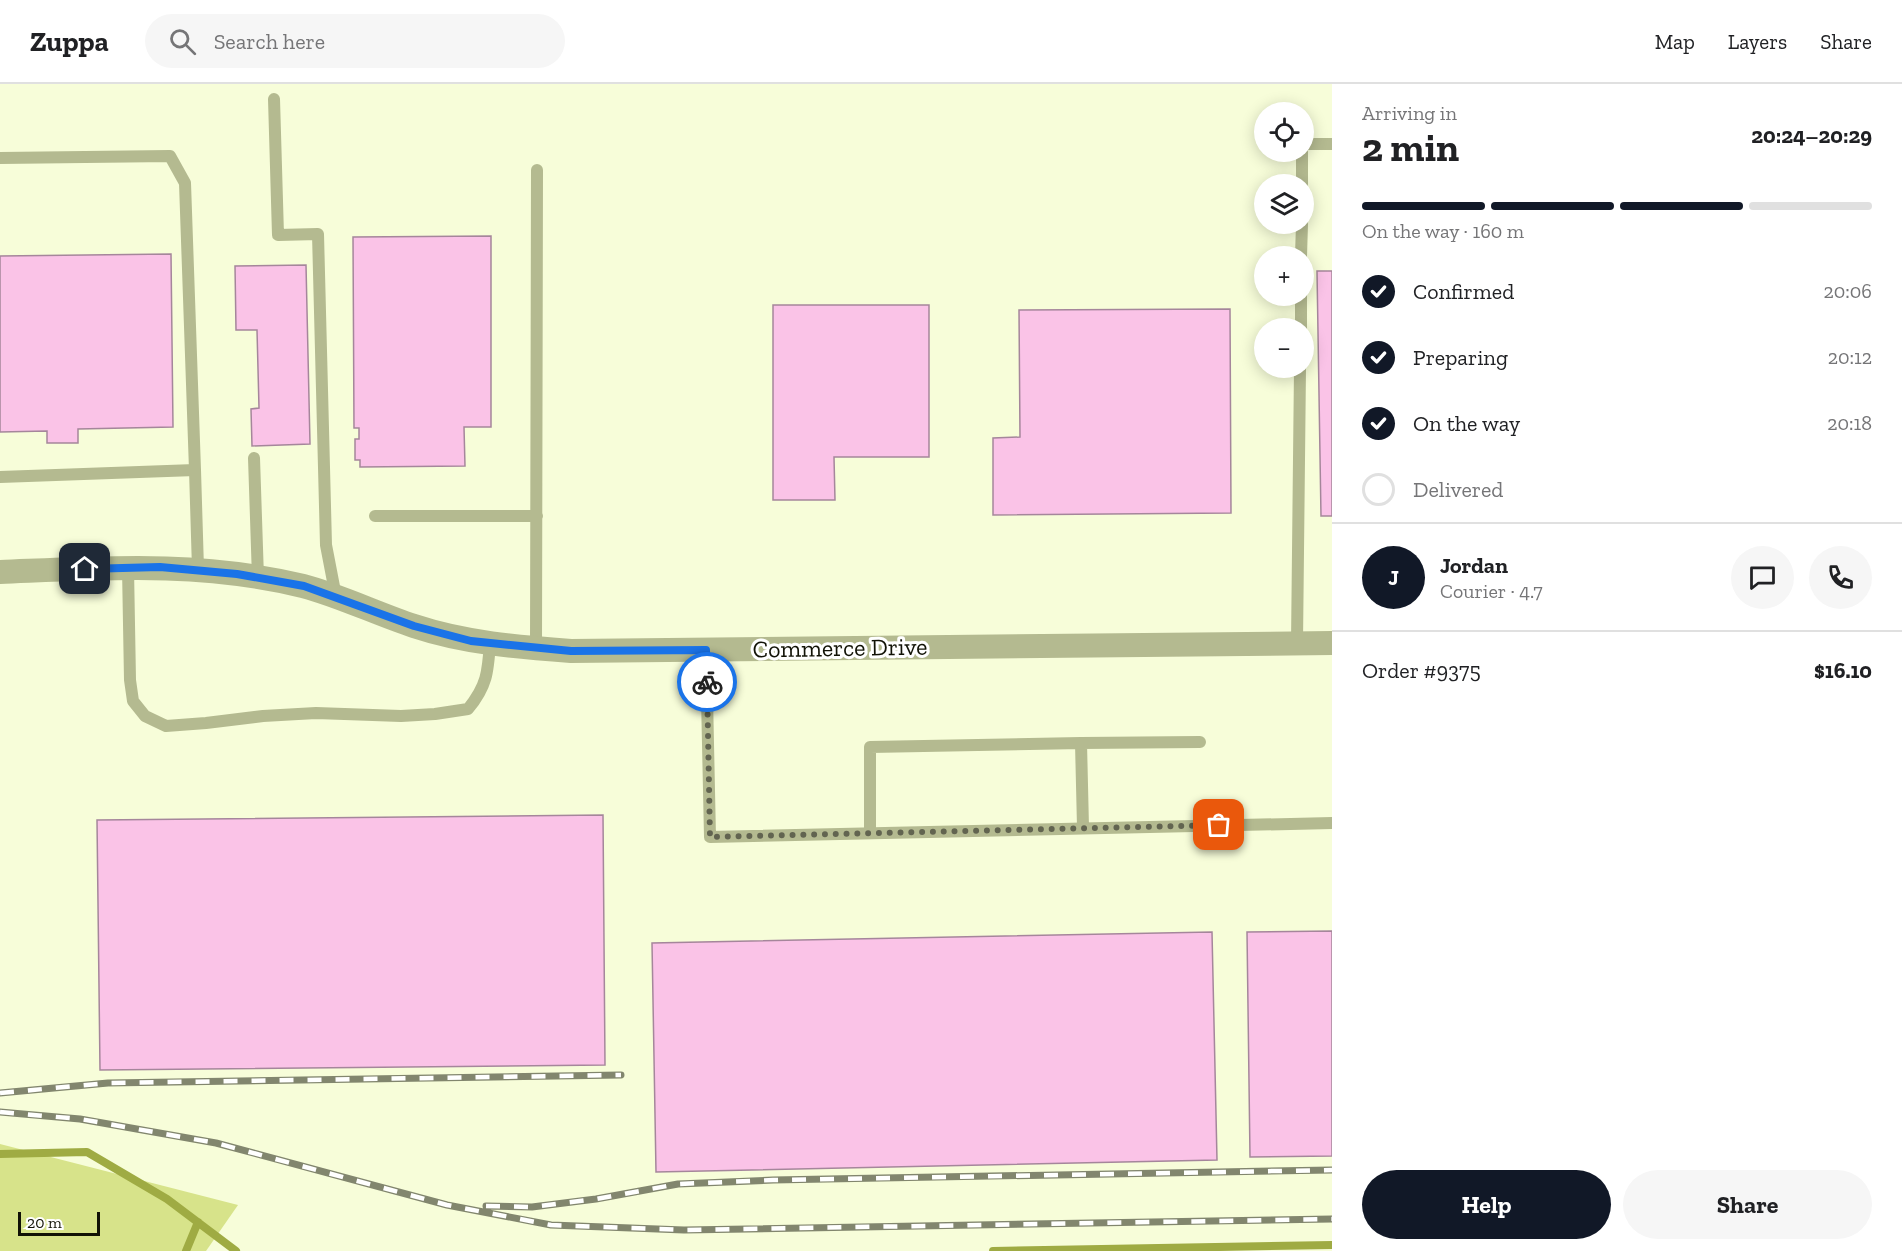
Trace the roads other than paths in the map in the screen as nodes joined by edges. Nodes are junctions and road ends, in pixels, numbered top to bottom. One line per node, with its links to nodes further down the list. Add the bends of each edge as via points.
1 (274, 99): 16 (lane, via 278,235 318,234 326,545)
2 (1314, 144): 3 (lane)
3 (1332, 144)
4 (0, 158): 8 (lane, via 170,156 184,183)
5 (537, 170): 11 (lane)
6 (1300, 378): 18 (lane)
7 (254, 458): 15 (lane)
8 (195, 470): 9 (lane); 13 (lane)
9 (0, 477)
10 (375, 516): 11 (lane)
11 (537, 516): 20 (lane)
12 (128, 568): 13 (street, Commerce Drive); 14 (street, Commerce Drive); 17 (lane, via 133,701 145,716 166,726 316,713 401,716 468,709 488,674)
13 (198, 569): 15 (street, Commerce Drive)
14 (0, 572)
15 (258, 578): 16 (street, Commerce Drive, via 304,586)
16 (336, 597): 17 (street, Commerce Drive, via 414,626)
17 (490, 643): 20 (street, Commerce Drive)
18 (1297, 643): 19 (street, Commerce Drive); 21 (street, Commerce Drive)
19 (1332, 643)
20 (536, 648): 21 (street, Commerce Drive)
21 (706, 650): 26 (lane, via 710,837)
22 (1200, 742): 23 (lane)
23 (1081, 743): 25 (lane); 26 (lane, via 870,747)
24 (1332, 823): 25 (lane)
25 (1083, 827): 26 (lane)
26 (870, 833)

